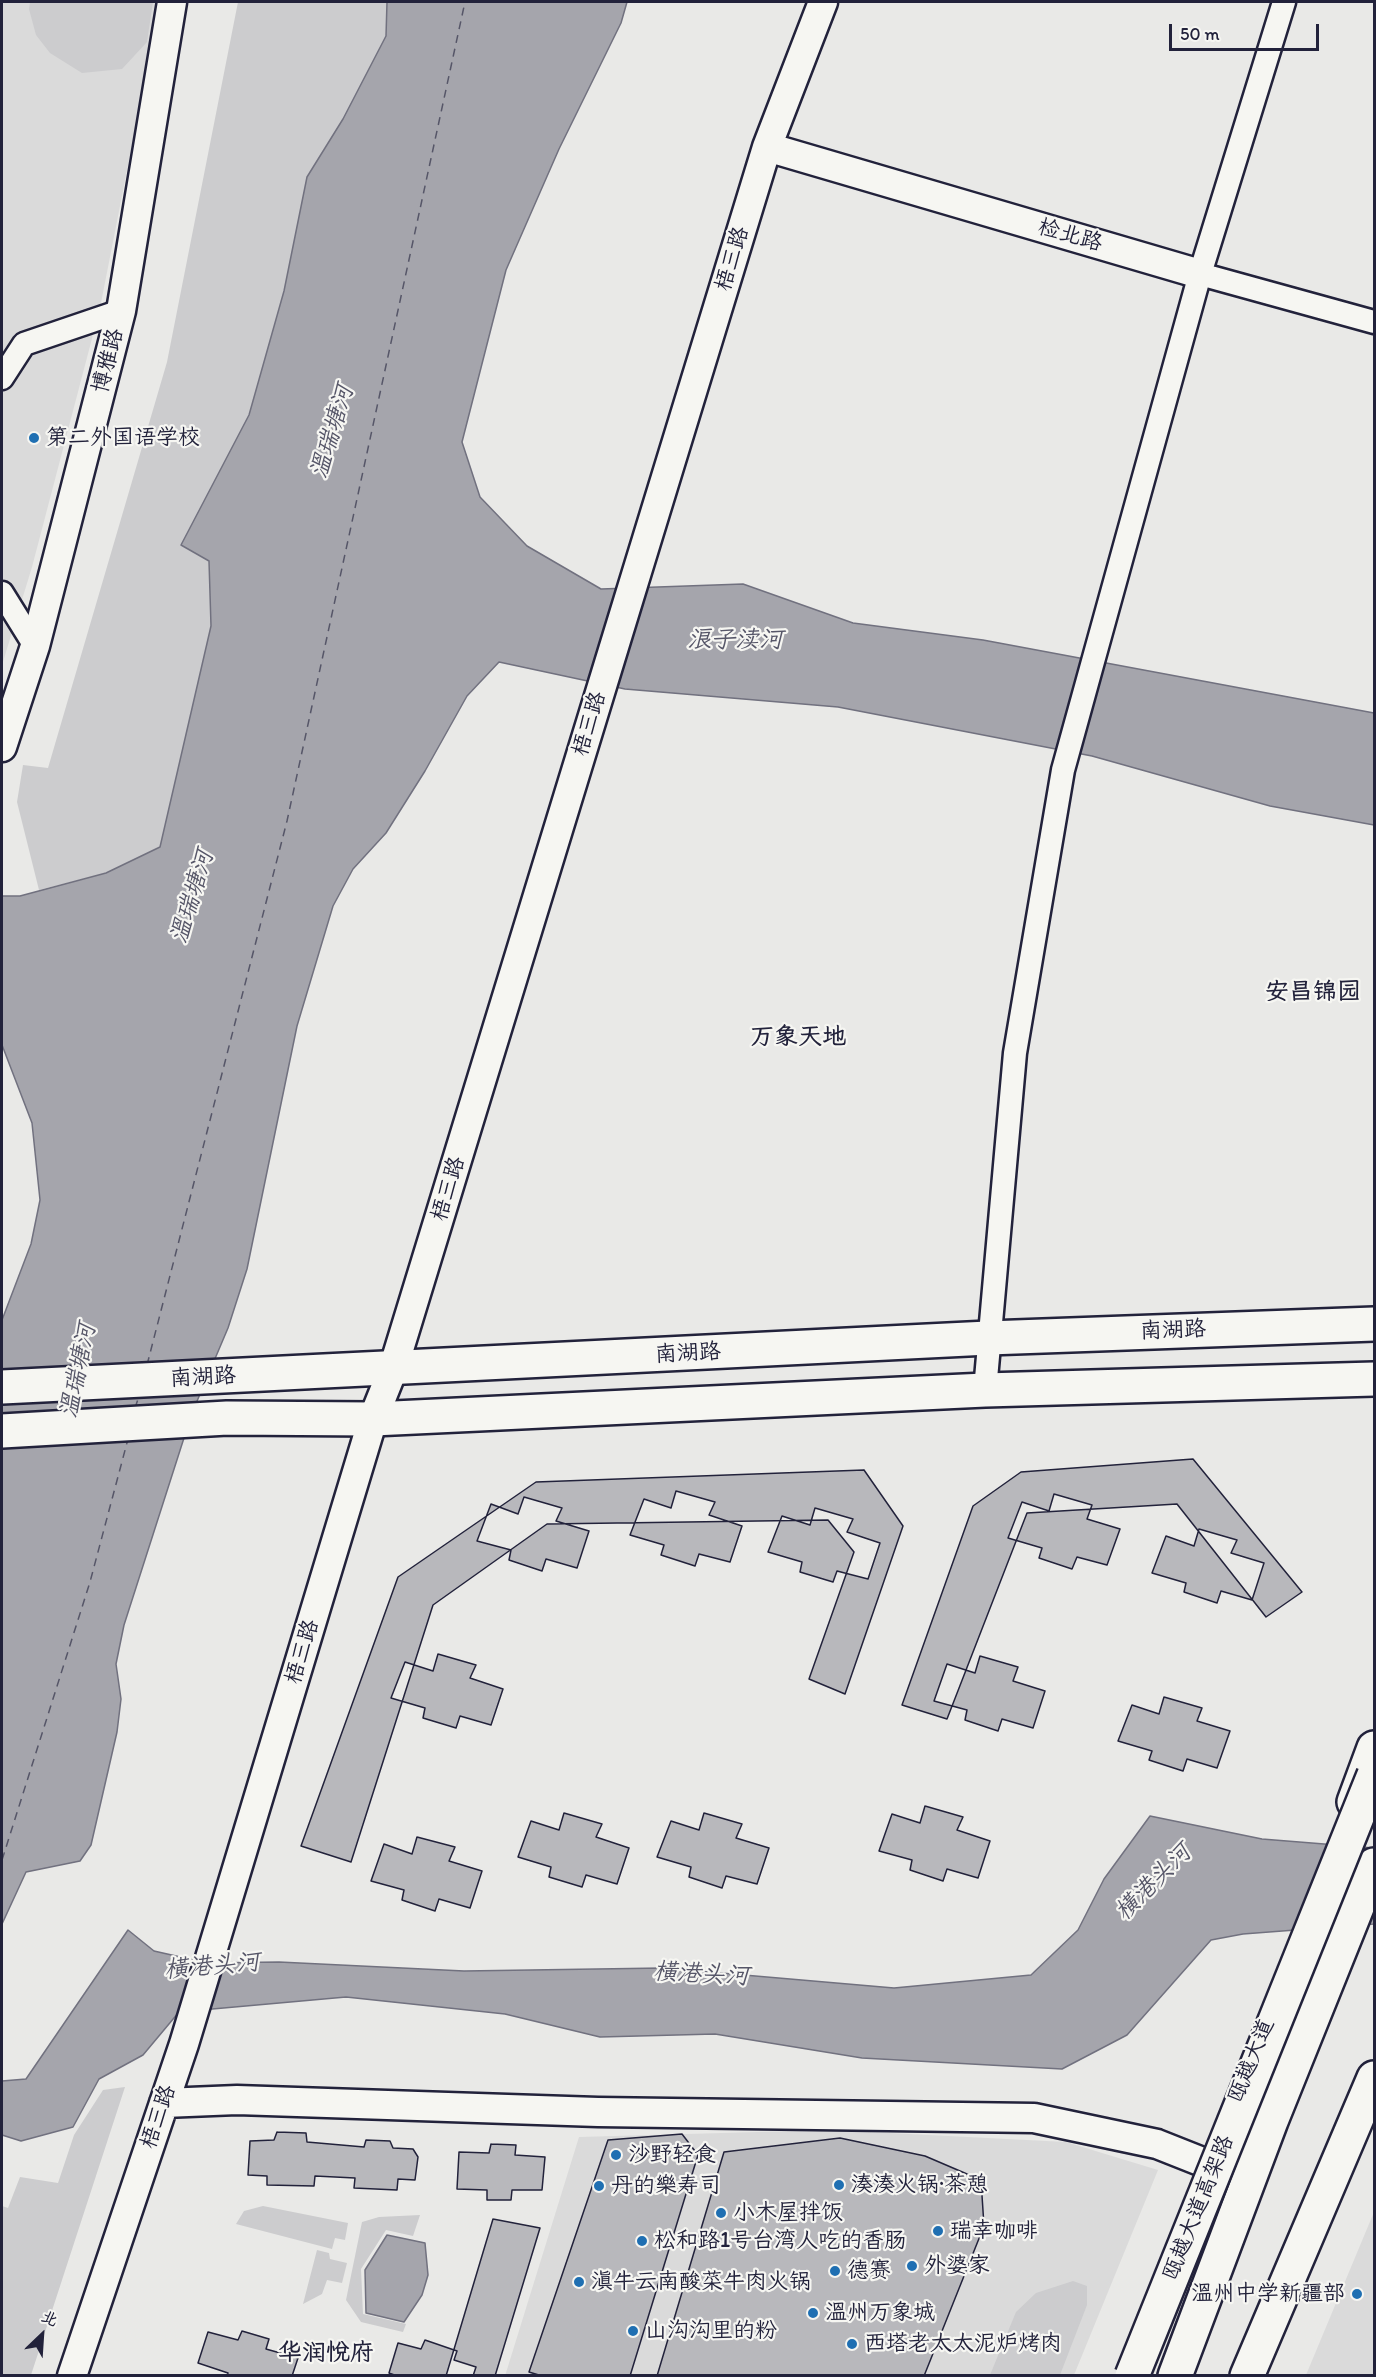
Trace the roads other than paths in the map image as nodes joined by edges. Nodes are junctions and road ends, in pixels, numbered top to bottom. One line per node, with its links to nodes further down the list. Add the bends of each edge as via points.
1 (172, 2): 6 (street, 博雅路)
2 (822, 2): 4 (street, 梧三路)
3 (1284, 2): 5 (street)
4 (767, 147): 5 (street, 检北路); 14 (street, 梧三路)
5 (1200, 274): 7 (street, 检北路); 13 (street, via 1063,770 1015,1053)
6 (121, 311): 8 (street, via 24,344); 10 (street, 博雅路)
7 (1374, 322)
8 (2, 378)
9 (2, 593): 10 (street)
10 (35, 646): 11 (street, 博雅路)
11 (2, 747)
12 (1374, 1324): 13 (main road, 南湖路)
13 (988, 1338): 14 (main road, 南湖路); 17 (street)
14 (393, 1370): 16 (main road, 南湖路); 18 (street, 梧三路)
15 (1374, 1379): 17 (main road, 南湖路)
16 (2, 1387)
17 (985, 1390): 18 (main road, 南湖路)
18 (373, 1419): 19 (main road, 南湖路, via 227,1418); 24 (street, 梧三路)
19 (2, 1431)
20 (1374, 1748): 25 (main road, 瓯越大道)
21 (1374, 1775): 27 (main road, 瓯越大道高架路, bridge)
22 (1374, 1865): 28 (main road, 瓯越大道高架路, via 1271,2121)
23 (1374, 2078): 29 (main road)
24 (164, 2103): 25 (street, via 237,2100 598,2112 1034,2118 1157,2144); 26 (street, 梧三路)
25 (1210, 2165): 27 (main road, 瓯越大道)
26 (72, 2376)
27 (1134, 2376)
28 (1175, 2376)
29 (1247, 2376)

